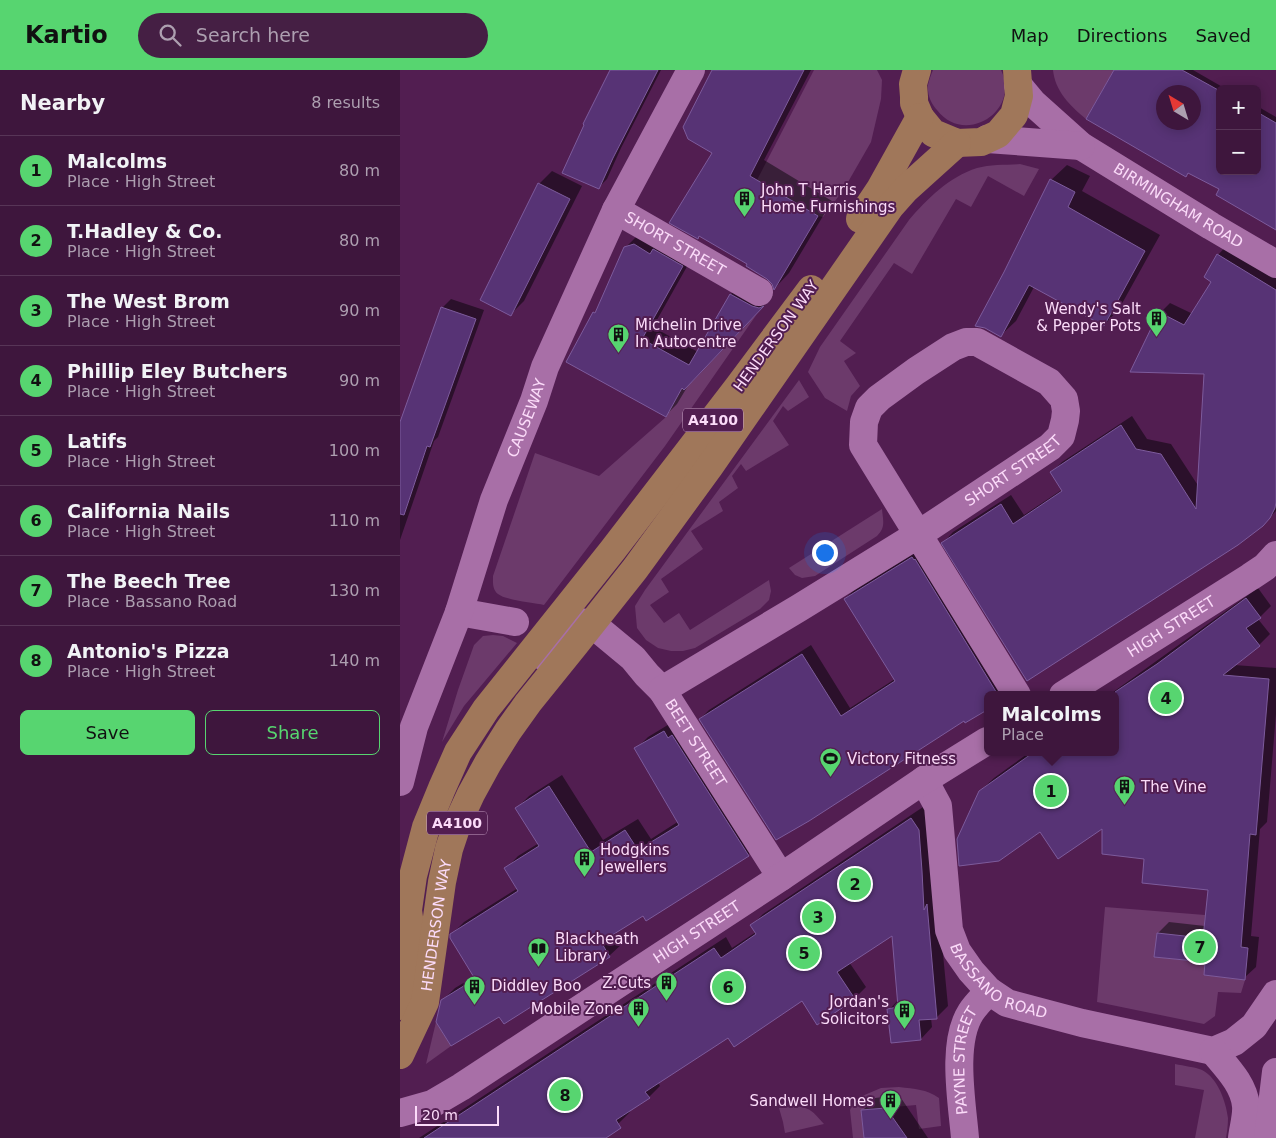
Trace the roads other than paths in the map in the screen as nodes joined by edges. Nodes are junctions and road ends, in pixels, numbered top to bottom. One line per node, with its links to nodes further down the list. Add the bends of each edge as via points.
1 (691, 70): 9 (street, CAUSEWAY)
2 (894, 70): 5 (main road)
3 (917, 70): 5 (main road, via 913,84)
4 (1018, 78): 6 (main road, via 1019,96 1014,115 998,134); 8 (street, BIRMINGHAM ROAD, via 1033,103)
5 (917, 107): 7 (main road, via 933,133); 20 (main road, HENDERSON WAY / A4100, via 880,189 803,300 612,551)
6 (987, 139): 7 (main road); 8 (street, BIRMINGHAM ROAD)
7 (957, 143): 16 (main road, HENDERSON WAY / A4100, via 906,188 890,207 710,466)
8 (1081, 146): 10 (street, BIRMINGHAM ROAD)
9 (616, 210): 11 (street, SHORT STREET); 14 (street, CAUSEWAY, via 546,367 494,500)
10 (1276, 264)
11 (759, 292)
12 (919, 534): 12 (street, SHORT STREET, via 1050,447 1061,436 1066,411 1064,399 1049,382 977,342 953,347 916,370 878,398 869,408 864,422 864,445); 17 (street, SHORT STREET); 18 (street, SHORT STREET)
13 (1276, 555): 19 (street, HIGH STREET, via 1250,577)
14 (459, 612): 15 (street); 23 (street, CAUSEWAY, via 414,727)
15 (515, 622)
16 (592, 624): 17 (street, BEET STREET, via 633,658); 20 (street, via 575,621 503,708); 29 (main road, HENDERSON WAY / A4100, via 528,703 470,794 449,849 424,1002)
17 (662, 690): 24 (street, BEET STREET)
18 (1015, 691)
19 (1069, 691)
20 (486, 709): 27 (main road, HENDERSON WAY / A4100, via 458,752 426,827 408,910 412,940 410,968)
21 (984, 743): 22 (street, HIGH STREET)
22 (924, 780): 24 (street, HIGH STREET); 25 (street, BASSANO ROAD, via 938,806 949,930 970,971)
23 (400, 782)
24 (781, 877): 31 (street, HIGH STREET, via 461,1087 432,1104)
25 (989, 991): 28 (street, BASSANO ROAD, via 1006,1004); 32 (street, PAYNE STREET, via 971,1012 962,1032 959,1069)
26 (1276, 994): 28 (street, via 1254,1026 1234,1042)
27 (400, 1006)
28 (1213, 1051): 33 (street, via 1241,1090 1246,1106)
29 (400, 1055)
30 (1276, 1072): 34 (street)
31 (400, 1113)
32 (965, 1138)
33 (1242, 1138)
34 (1268, 1138)

